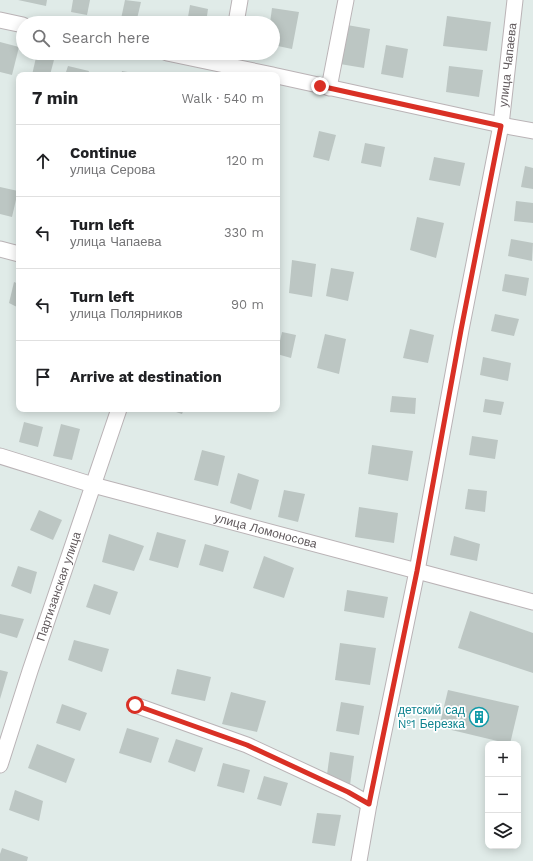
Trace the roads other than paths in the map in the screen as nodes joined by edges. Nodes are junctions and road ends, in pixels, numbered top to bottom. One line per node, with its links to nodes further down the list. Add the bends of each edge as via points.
1 (240, 0): 4 (street)
2 (346, 0): 11 (street)
3 (515, 0): 12 (street, улица Чапаева)
4 (237, 16)
5 (0, 20): 6 (street)
6 (16, 23)
7 (206, 60): 8 (street)
8 (229, 64): 9 (street)
9 (261, 72)
10 (280, 77): 11 (street)
11 (329, 88): 12 (street)
12 (501, 126): 13 (street); 19 (street, улица Чапаева)
13 (533, 131)
14 (0, 249): 15 (street)
15 (16, 253)
16 (118, 412): 18 (street, Партизанская улица)
17 (0, 456): 18 (street, улица Ломоносова)
18 (93, 485): 19 (street, улица Ломоносова); 22 (street, Партизанская улица)
19 (417, 571): 20 (street, улица Ломоносова); 23 (street, улица Чапаева)
20 (533, 602)
21 (135, 705): 23 (street, via 247,745)
22 (0, 765)
23 (369, 804): 24 (street, улица Чапаева)
24 (359, 861)

